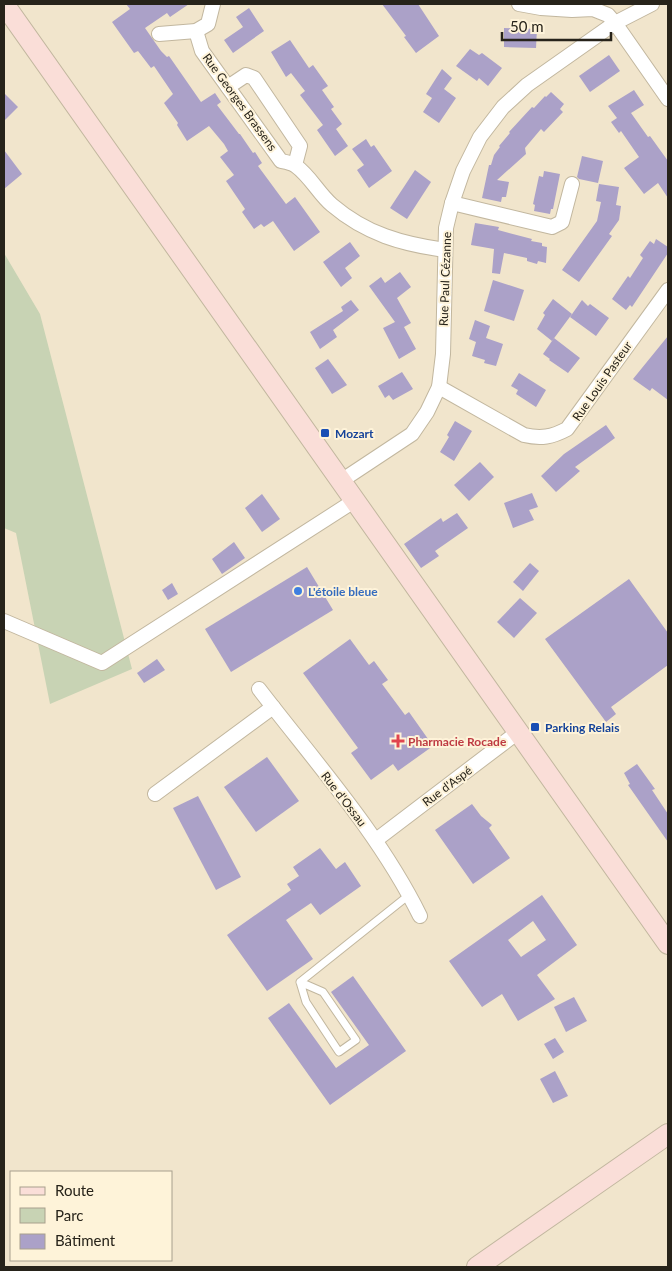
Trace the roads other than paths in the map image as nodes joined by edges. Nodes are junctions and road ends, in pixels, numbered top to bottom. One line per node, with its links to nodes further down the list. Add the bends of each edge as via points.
1 (4, 4): 16 (main road)
2 (213, 4): 6 (street, via 208,24)
3 (519, 4): 5 (street, via 541,8 593,9)
4 (652, 4): 5 (street, Rue Paul Cézanne)
5 (615, 22): 9 (street); 12 (street, Rue Paul Cézanne, via 526,85 503,107 480,137)
6 (196, 31): 7 (street); 8 (street, Rue Georges Brassens, via 202,51)
7 (159, 34)
8 (228, 87): 10 (street, Rue Georges Brassens, via 282,161); 10 (street, via 246,74 254,78 300,146)
9 (668, 99)
10 (295, 165): 13 (street, Rue Georges Brassens, via 332,205 354,220 384,237)
11 (572, 184): 12 (street, via 562,222 552,227)
12 (452, 203): 13 (street, Rue Paul Cézanne)
13 (445, 250): 15 (street, Rue Paul Cézanne, via 443,354)
14 (668, 290): 15 (street, Rue Louis Pasteur, via 573,422 554,436 537,438 524,435)
15 (439, 387): 16 (street, Rue Paul Cézanne, via 412,434)
16 (340, 481): 17 (main road)
17 (354, 501): 18 (street, via 102,664); 21 (main road)
18 (4, 621)
19 (259, 689): 20 (street, Rue d'Ossau)
20 (273, 707): 22 (street); 23 (street, Rue d'Ossau)
21 (518, 732): 23 (street, Rue d'Aspé); 26 (main road)
22 (155, 794)
23 (376, 840): 24 (street, Rue d'Ossau)
24 (409, 894): 25 (street, Rue d'Ossau); 27 (lane)
25 (420, 916)
26 (668, 944)
27 (300, 982): 27 (lane, via 306,1002 339,1052 356,1040 323,992)
28 (668, 1134): 29 (main road)
29 (477, 1267)

